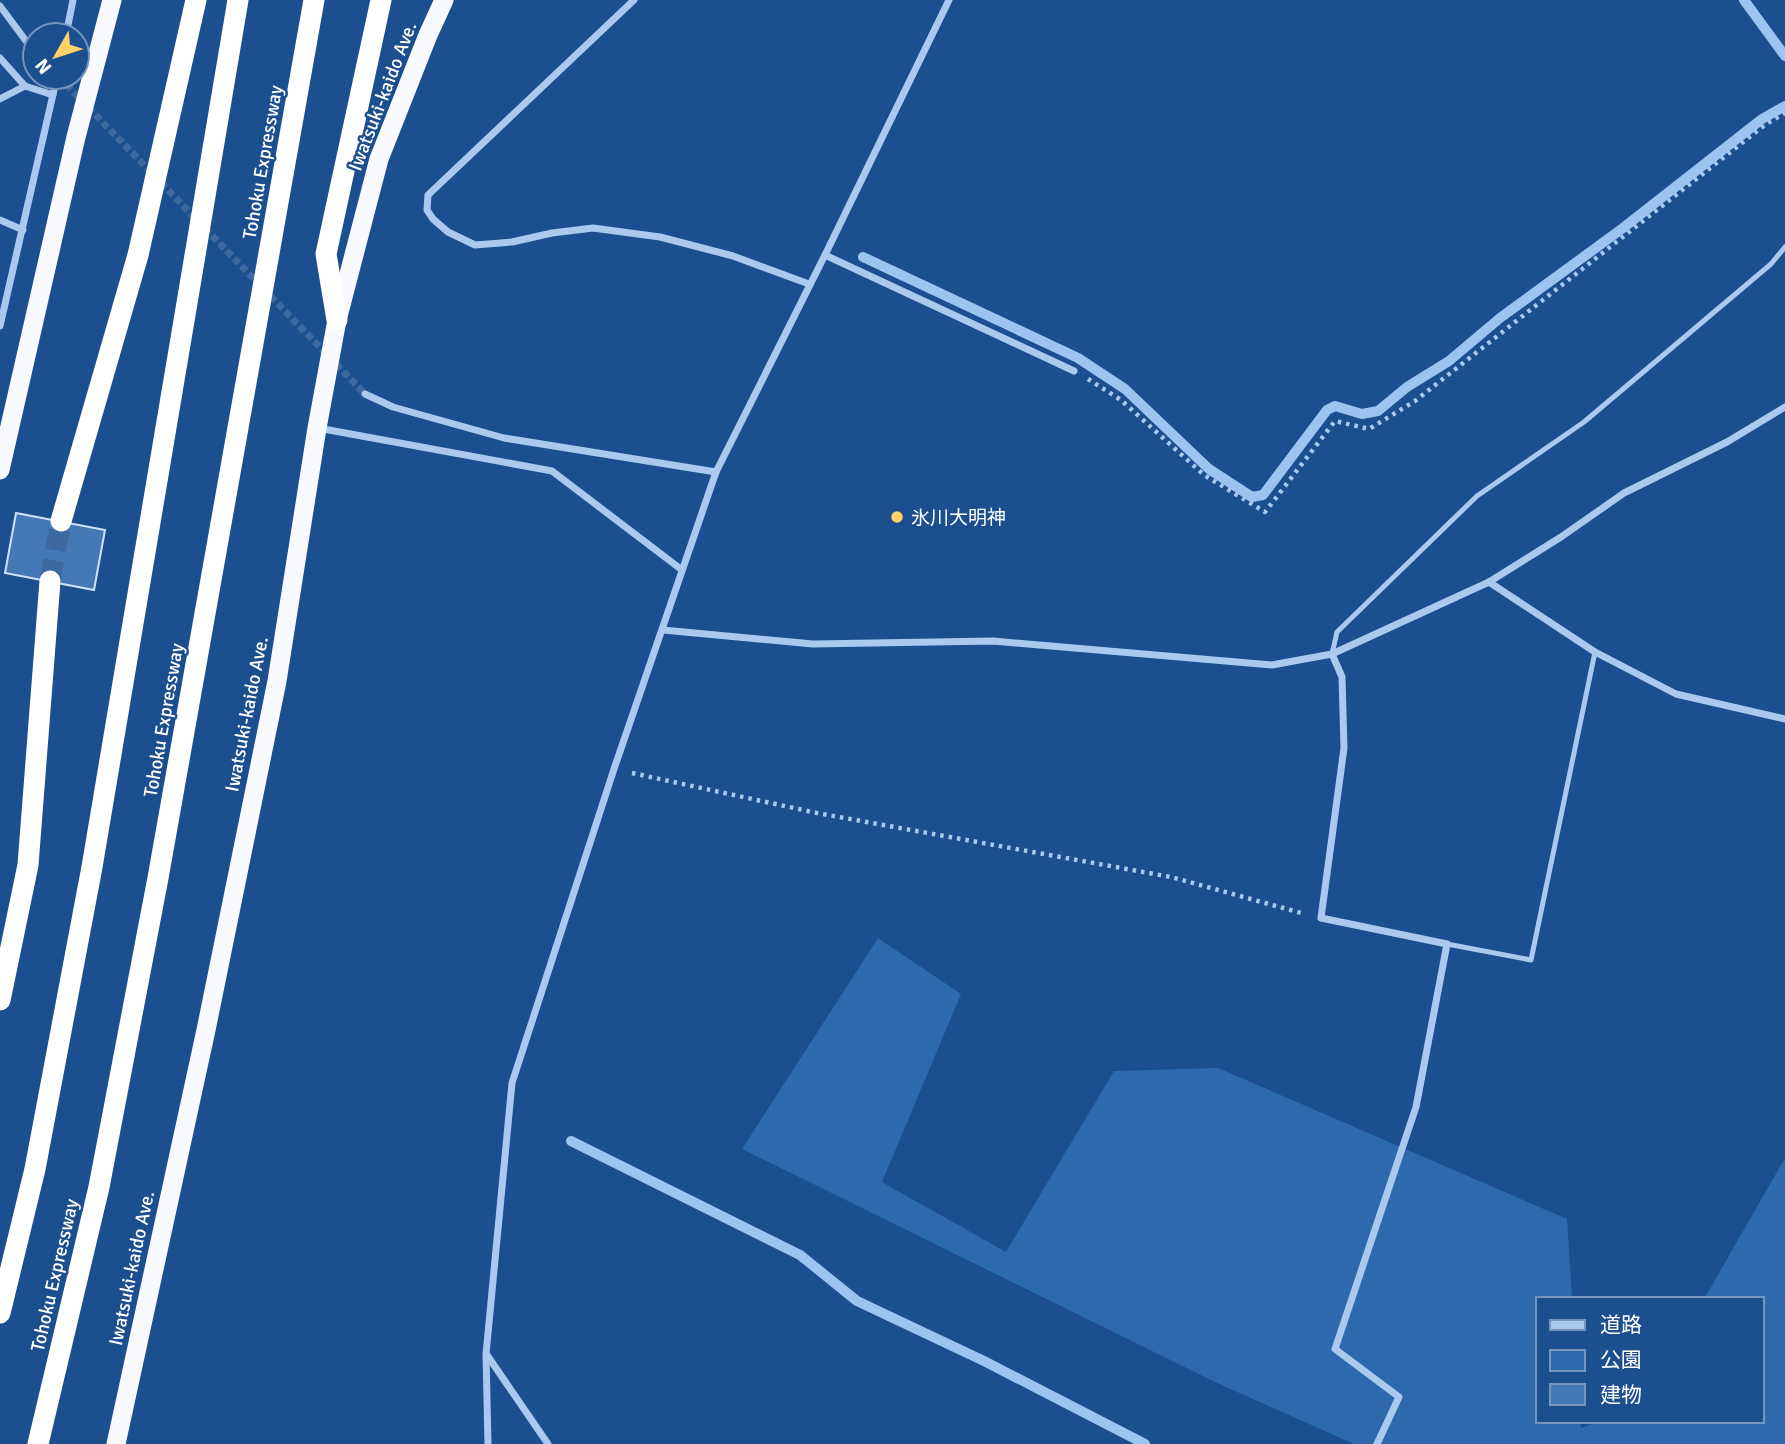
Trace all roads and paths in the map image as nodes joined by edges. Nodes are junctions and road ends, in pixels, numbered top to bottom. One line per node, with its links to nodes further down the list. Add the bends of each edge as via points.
1 (73, 0): 11 (street)
2 (112, 0): 32 (highway)
3 (196, 0): 34 (highway, via 138,255)
4 (239, 0): 46 (highway, via 89,881 35,1169)
5 (314, 0): 48 (highway, Tohoku Expressway, via 99,1187)
6 (381, 0): 26 (highway, via 326,254)
7 (444, 0): 26 (highway, Iwatsuki-kaido Ave., via 379,159)
8 (634, 0): 25 (street, via 428,195 427,210 448,232 475,245 593,228 660,237 733,256)
9 (949, 0): 24 (street)
10 (0, 6): 12 (street)
11 (68, 21)
12 (21, 34)
13 (0, 58): 14 (street)
14 (21, 82)
15 (21, 88): 19 (street)
16 (41, 91): 18 (street)
17 (54, 91): 18 (street)
18 (53, 95): 22 (street)
19 (0, 99)
20 (1785, 113): 28 (path, via 1415,401 1369,429 1335,421 1265,512 1204,475 1121,400)
21 (0, 220): 22 (street)
22 (23, 230): 27 (street)
23 (1785, 247): 40 (lane, via 1772,264 1584,422 1477,496 1338,632)
24 (825, 255): 25 (street); 28 (street)
25 (809, 284): 33 (street)
26 (337, 320): 31 (highway, Iwatsuki-kaido Ave.)
27 (0, 326)
28 (1074, 371)
29 (365, 394): 33 (street, via 393,407 504,438)
30 (1785, 407): 37 (street, via 1625,493)
31 (317, 428): 35 (street, via 552,471); 49 (highway, Iwatsuki-kaido Ave., via 277,681)
32 (0, 470)
33 (716, 472): 35 (street)
34 (61, 521)
35 (682, 570): 38 (street)
36 (50, 581): 45 (highway, via 28,865)
37 (1489, 582): 39 (street); 40 (street)
38 (663, 630): 40 (street, via 813,644 993,641 1272,665); 42 (street)
39 (1595, 652): 41 (street, via 1676,694); 44 (lane, via 1531,960)
40 (1332, 654): 43 (street, via 1342,677 1344,748)
41 (1785, 719)
42 (614, 769): 43 (path, via 817,813 1171,877); 47 (street, via 512,1083)
43 (1321, 918): 44 (street)
44 (1447, 944): 52 (street, via 1416,1107 1335,1349 1399,1397)
45 (0, 1000)
46 (0, 1313)
47 (486, 1354): 50 (street); 51 (street)
48 (38, 1444)
49 (116, 1444)
50 (488, 1444)
51 (548, 1444)
52 (1377, 1444)

